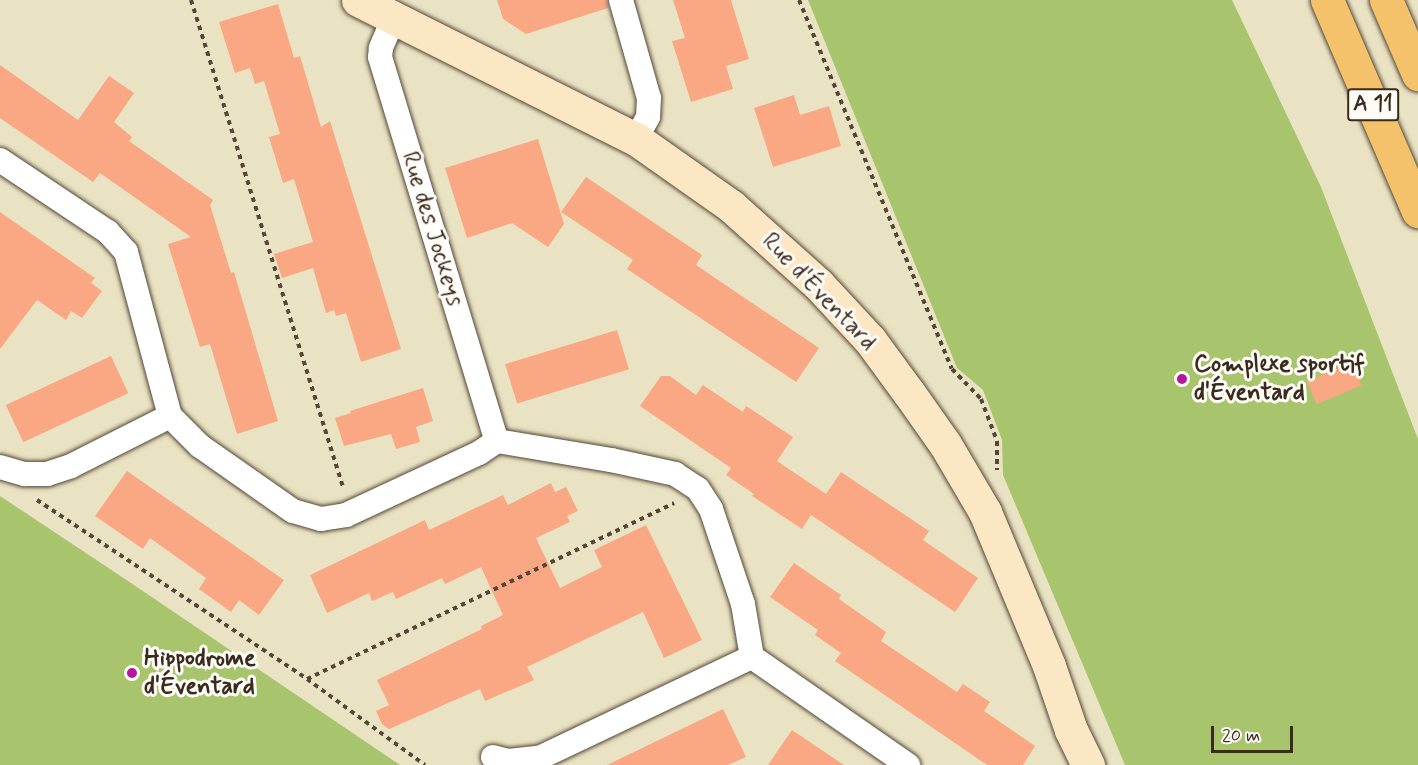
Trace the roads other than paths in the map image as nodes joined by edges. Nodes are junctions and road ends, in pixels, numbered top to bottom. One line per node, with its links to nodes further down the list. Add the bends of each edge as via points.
1 (358, 0): 5 (street, Rue d'Éventard)
2 (621, 0): 7 (street, via 649,98 648,117)
3 (1328, 0): 9 (highway, A 11)
4 (1386, 0): 6 (highway, A 11)
5 (394, 17): 7 (street, Rue d'Éventard); 11 (street, Rue des Jockeys, via 380,57)
6 (1418, 74)
7 (636, 140): 16 (street, Rue d'Éventard, via 731,206 818,284 870,340 909,393 985,512)
8 (0, 160): 10 (street, via 108,232 126,252)
9 (1418, 211)
10 (170, 416): 11 (street, via 200,446 293,511 321,519 346,515); 12 (street, via 71,466 47,474 26,474)
11 (497, 441): 13 (street, via 675,474 698,489 711,509 743,604)
12 (0, 467)
13 (752, 657): 14 (street, via 539,758 508,761); 15 (street)
14 (493, 757)
15 (908, 765)
16 (1088, 765)

